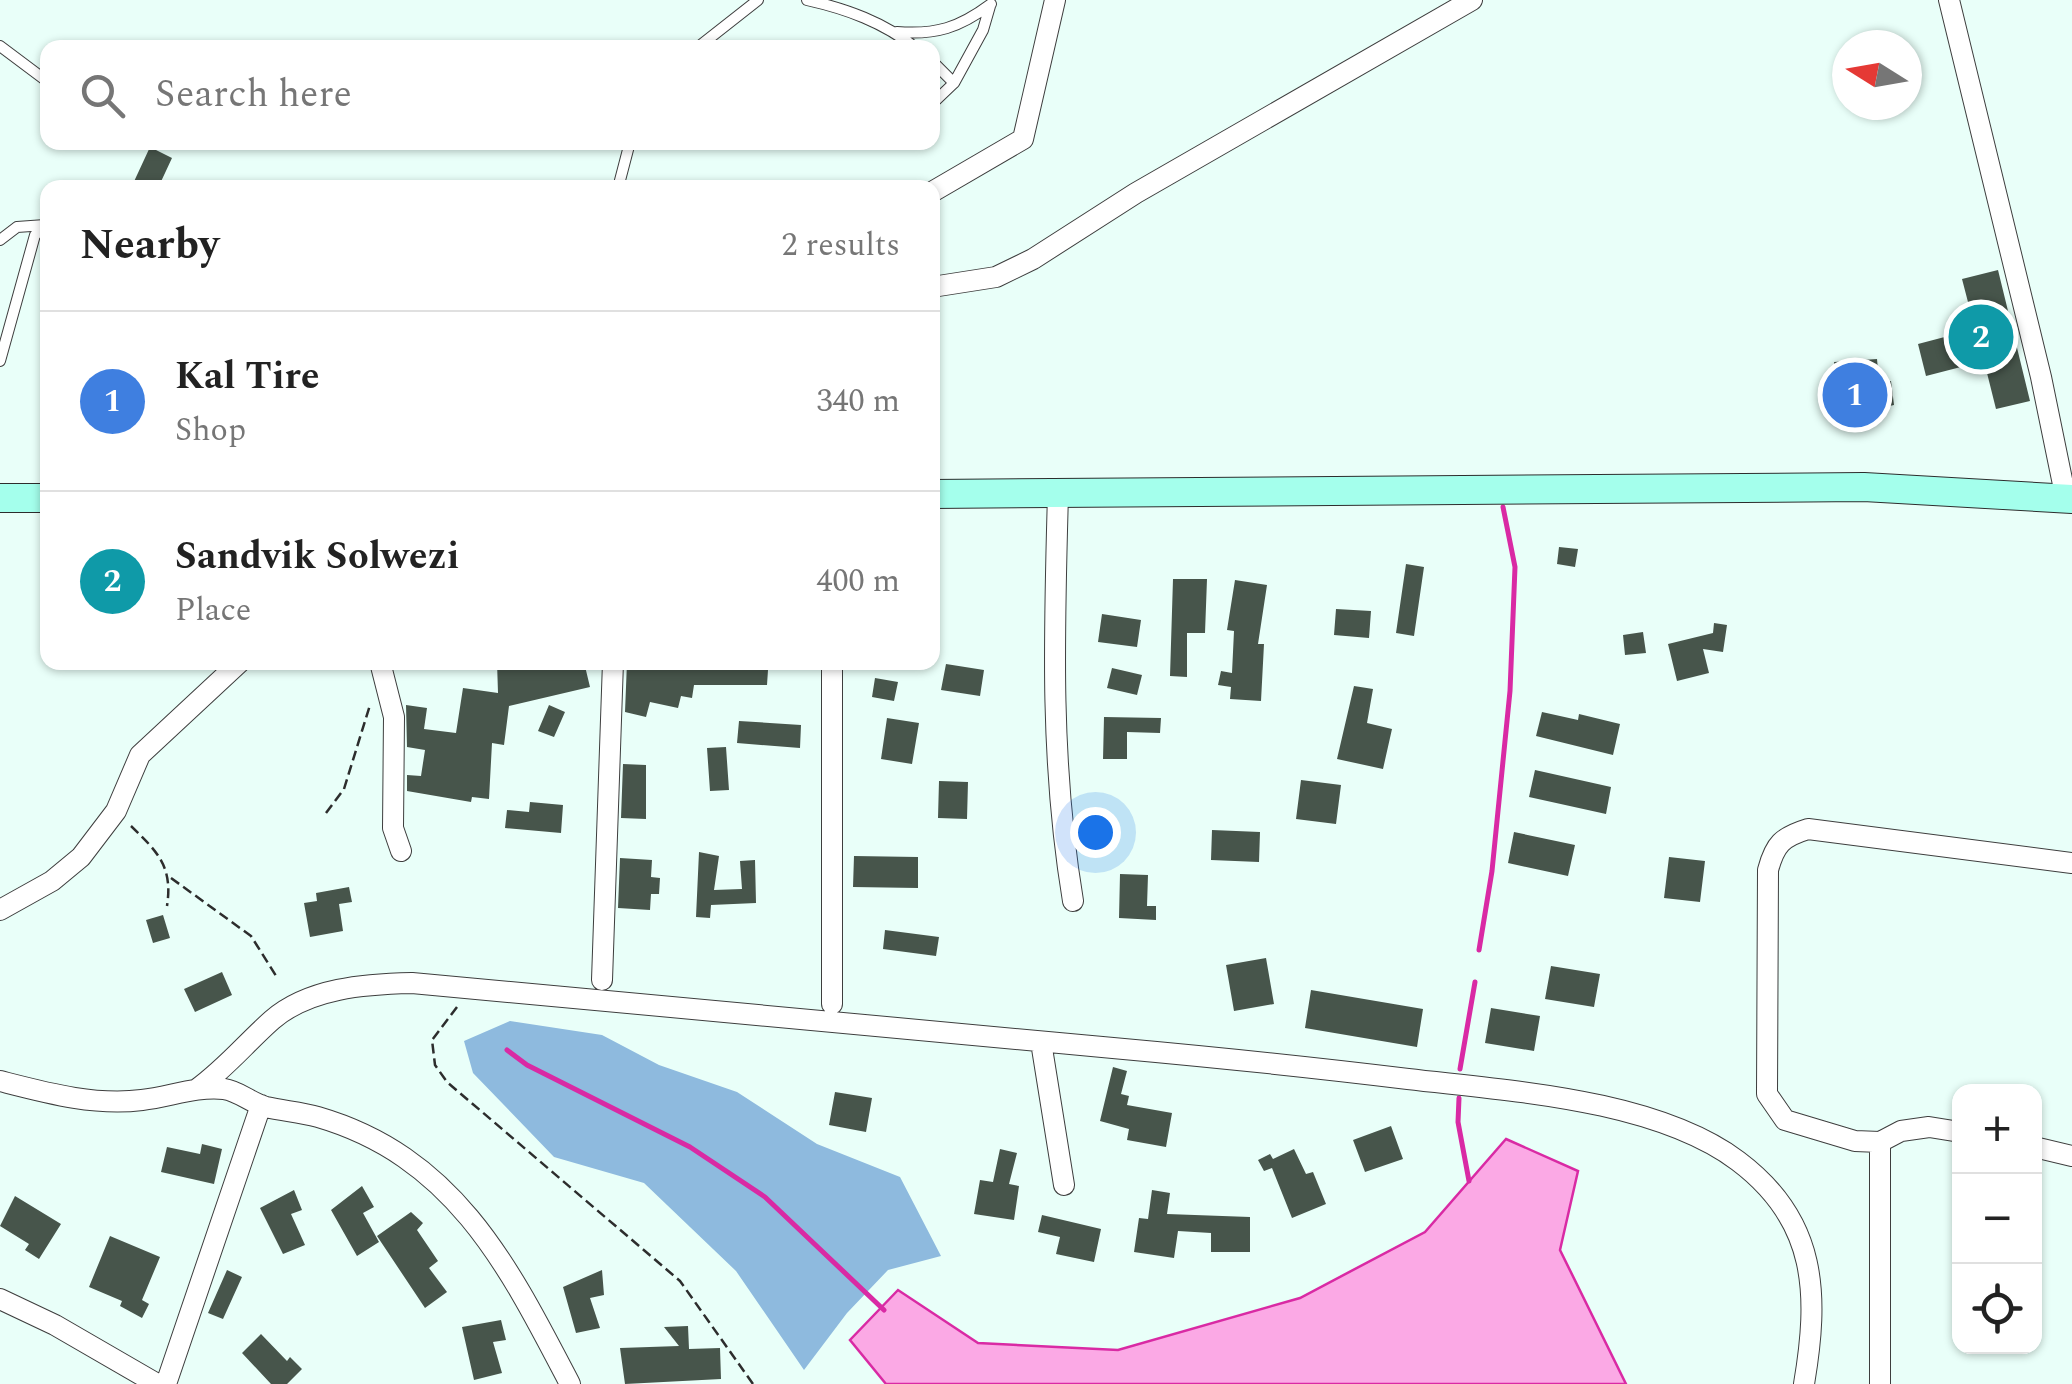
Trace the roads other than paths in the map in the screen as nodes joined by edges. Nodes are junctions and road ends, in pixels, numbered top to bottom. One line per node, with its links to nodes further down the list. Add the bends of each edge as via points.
1 (758, 0): 8 (lane)
2 (807, 0): 7 (lane, via 847,9)
3 (1056, 0): 17 (street, via 1024,140)
4 (1472, 0): 21 (street, via 1033,259 996,277)
5 (1949, 0): 27 (street)
6 (991, 2): 7 (lane, via 947,30); 13 (lane)
7 (896, 32): 9 (lane)
8 (707, 40)
9 (906, 40)
10 (0, 46): 12 (lane)
11 (940, 68): 13 (lane)
12 (40, 76)
13 (954, 83): 14 (lane)
14 (940, 96)
15 (628, 150): 16 (lane)
16 (620, 180)
17 (940, 187)
18 (40, 226): 20 (lane, via 18,228)
19 (40, 231): 22 (lane)
20 (0, 240)
21 (940, 286)
22 (0, 361)
23 (940, 494): 24 (main road)
24 (1058, 494): 27 (main road, via 1864,487); 34 (street, via 1052,696 1058,811)
25 (0, 498): 26 (main road)
26 (40, 498)
27 (2069, 499)
28 (231, 670): 35 (street, via 140,755 116,811 81,857)
29 (381, 670): 32 (street, via 394,717 392,828)
30 (613, 670): 36 (street)
31 (832, 670): 37 (street)
32 (401, 851)
33 (2072, 863): 43 (street, via 1808,830 1774,848 1768,870 1767,1094 1785,1120)
34 (1073, 901)
35 (0, 910)
36 (602, 980)
37 (832, 1004)
38 (1041, 1042): 40 (street, via 372,984 299,1003); 46 (street); 51 (street, via 1500,1090 1654,1121 1713,1144 1768,1188 1808,1256 1814,1321)
39 (0, 1081): 40 (street, via 102,1102)
40 (197, 1089): 41 (street, via 229,1090)
41 (260, 1106): 49 (street); 50 (street, via 320,1118 385,1146 441,1184 488,1236)
42 (1952, 1131): 43 (street, via 1901,1131)
43 (1880, 1142): 52 (street)
44 (2042, 1149): 45 (street)
45 (2072, 1156)
46 (1064, 1185)
47 (0, 1300): 48 (street)
48 (156, 1384)
49 (166, 1384)
50 (570, 1384)
51 (1804, 1384)
52 (1880, 1384)

